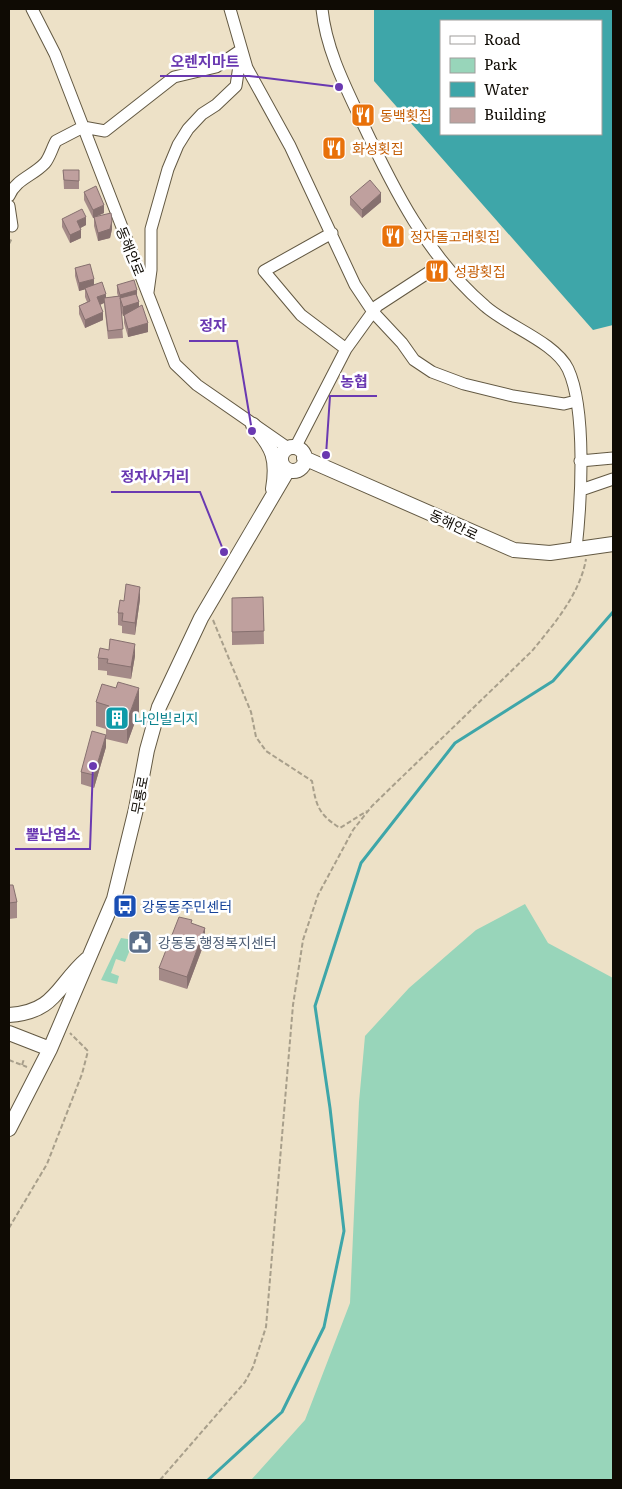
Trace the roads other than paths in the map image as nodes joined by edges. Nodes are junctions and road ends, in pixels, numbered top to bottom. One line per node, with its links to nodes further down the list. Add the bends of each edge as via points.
1 (32, 9): 5 (street, 동해안로, via 55,54)
2 (230, 9): 4 (street)
3 (322, 9): 10 (street, via 329,42 346,89 404,207)
4 (241, 50): 5 (street, via 216,67 174,77 105,131); 9 (street, via 247,68 290,146); 11 (street, via 236,86 188,129 168,169 151,229)
5 (83, 127): 6 (street, via 56,141 49,158 18,182); 11 (street, 동해안로)
6 (9, 196)
7 (9, 206): 8 (street)
8 (12, 226)
9 (332, 233): 12 (street, via 355,285); 13 (street, via 264,271 301,315)
10 (443, 263): 12 (street); 14 (street, via 485,307 561,359 573,382)
11 (148, 293): 15 (street, 동해안로, via 175,364 185,376)
12 (373, 312): 13 (street); 14 (street, via 414,360 432,372 512,396 564,404)
13 (346, 349): 16 (street)
14 (576, 401): 18 (street)
15 (253, 424): 16 (street, 동해안로); 22 (main road, via 274,457 276,468)
16 (296, 451): 19 (main road, via 300,468); 19 (main road, via 282,454 281,459); 24 (main road, 동해안로, via 514,550 550,553)
17 (613, 458): 18 (street)
18 (580, 462): 21 (street)
19 (288, 470): 22 (main road, 무룡로)
20 (613, 479): 21 (street)
21 (581, 490): 24 (street)
22 (271, 498): 25 (main road, 무룡로, via 207,607 159,707 122,869 112,904)
23 (612, 544): 24 (main road, 동해안로)
24 (582, 548)
25 (90, 957): 26 (main road, via 72,971 58,994 45,1005); 28 (main road, 무룡로)
26 (9, 1015)
27 (9, 1033): 28 (main road)
28 (50, 1049): 29 (main road, 무룡로)
29 (9, 1130)

